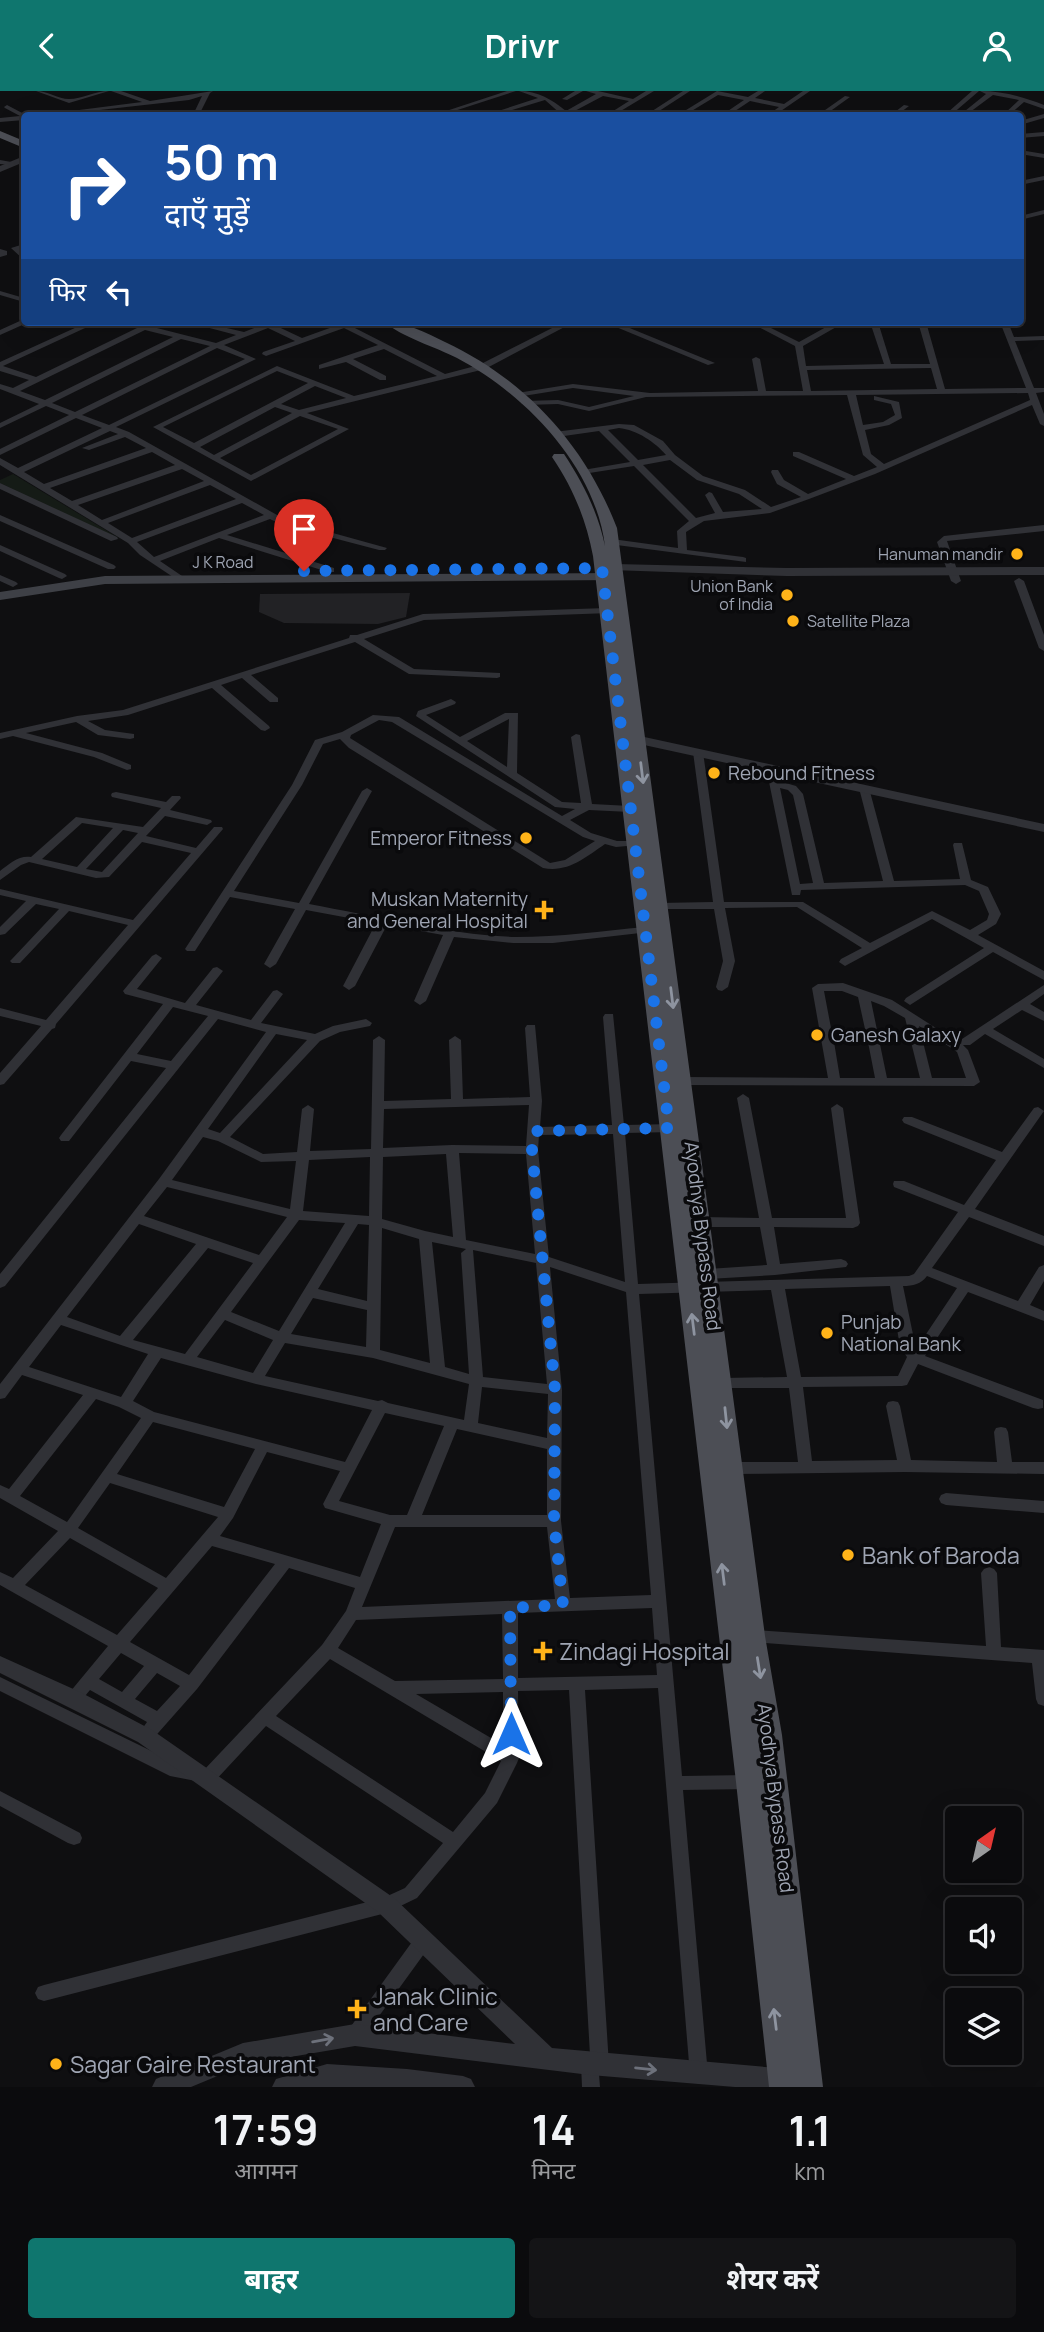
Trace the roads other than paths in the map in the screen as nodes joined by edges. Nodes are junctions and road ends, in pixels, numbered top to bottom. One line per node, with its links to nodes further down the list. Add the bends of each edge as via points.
1 (39, 91): 19 (street)
2 (71, 91): 19 (street)
3 (106, 91): 19 (street, via 69,101)
4 (114, 91): 26 (street)
5 (513, 91): 31 (street)
6 (522, 91): 21 (street)
7 (580, 91): 22 (street)
8 (589, 91): 18 (street)
9 (651, 91): 25 (street)
10 (687, 91): 40 (street)
11 (762, 91): 23 (street)
12 (807, 91): 27 (street)
13 (976, 91): 46 (street)
14 (208, 92): 26 (street); 33 (street)
15 (719, 92): 23 (street); 41 (street)
16 (987, 92): 17 (street); 47 (street)
17 (1002, 92): 24 (street)
18 (602, 94): 25 (street); 38 (street)
19 (52, 96)
20 (847, 97): 44 (street)
21 (545, 98): 36 (street); 37 (street)
22 (565, 99)
23 (749, 99): 27 (street); 42 (street)
24 (1023, 100): 30 (street); 48 (street)
25 (635, 101): 39 (street)
26 (153, 103): 32 (street)
27 (785, 106): 43 (street)
28 (906, 106): 45 (street)
29 (7, 107): 49 (street)
30 (1044, 107)
31 (453, 110): 34 (street); 35 (street)
32 (70, 112)
33 (198, 112)
34 (447, 112)
35 (459, 112)
36 (501, 112)
37 (562, 112)
38 (568, 112)
39 (615, 112)
40 (654, 112)
41 (686, 112)
42 (730, 112)
43 (776, 112)
44 (825, 112)
45 (898, 112)
46 (951, 112)
47 (966, 112)
48 (1009, 112)
49 (21, 115)
50 (1044, 116): 53 (street)
51 (21, 117): 52 (street)
52 (0, 120)
53 (1024, 122)
54 (0, 134): 58 (main road)
55 (1044, 134): 56 (street)
56 (1024, 136)
57 (0, 140): 59 (main road)
58 (21, 144)
59 (21, 153)
60 (1024, 153): 62 (street)
61 (21, 156): 64 (street)
62 (1044, 156): 63 (street)
63 (1024, 160)
64 (4, 164)
65 (1044, 178): 66 (street)
66 (1024, 182)
67 (0, 293): 68 (street)
68 (21, 299): 69 (street)
69 (0, 306)
70 (21, 324): 88 (street)
71 (85, 326): 101 (street)
72 (140, 326): 86 (street)
73 (208, 326): 89 (street)
74 (261, 326): 89 (street)
75 (269, 326): 93 (street)
76 (336, 326): 93 (street)
77 (345, 326): 96 (street)
78 (384, 326): 106 (main road, Ayodhya Bypass Road)
79 (398, 326): 106 (main road, Ayodhya Bypass Road)
80 (562, 326): 106 (street)
81 (618, 326): 100 (street)
82 (834, 326): 95 (street)
83 (875, 326): 102 (street)
84 (923, 326): 103 (street)
85 (1006, 326): 91 (street)
86 (145, 327): 90 (street); 109 (street)
87 (766, 327): 95 (street)
88 (0, 333)
89 (243, 334): 94 (street)
90 (181, 336): 94 (street); 123 (street)
91 (1011, 338): 92 (street); 112 (street)
92 (1044, 338)
93 (300, 340): 97 (street)
94 (216, 345): 126 (street); 129 (street, via 252,359)
95 (799, 345): 105 (street)
96 (384, 346): 98 (street); 107 (street)
97 (266, 354)
98 (345, 358): 104 (street); 108 (street)
99 (756, 359): 114 (street)
100 (710, 363)
101 (0, 366): 109 (street)
102 (888, 366): 103 (street); 105 (street)
103 (934, 366): 116 (street)
104 (322, 367)
105 (803, 367): 115 (street)
106 (475, 368): 107 (street); 121 (main road, Ayodhya Bypass Road); 176 (main road, Ayodhya Bypass Road, via 551,445 580,487)
107 (442, 375): 120 (street)
108 (383, 377)
109 (36, 380): 111 (street)
110 (315, 383): 120 (street); 124 (street); 134 (street, via 277,368 157,427)
111 (8, 389): 117 (street); 123 (street)
112 (1032, 390): 113 (street); 116 (street); 122 (street)
113 (1044, 390)
114 (762, 392): 115 (street); 118 (street)
115 (807, 392): 119 (street)
116 (942, 392): 119 (street)
117 (0, 394)
118 (650, 394): 121 (street, via 581,386); 121 (street, via 597,408)
119 (852, 395): 130 (street); 130 (street, via 882,398 897,405 899,416 894,421)
120 (354, 399): 125 (street)
121 (521, 399): 133 (main road, Ayodhya Bypass Road)
122 (1034, 401): 127 (street); 143 (street)
123 (48, 403): 126 (street); 128 (street)
124 (274, 404): 125 (street); 134 (street)
125 (301, 412): 139 (street); 139 (street, via 345,429 251,478)
126 (78, 415): 129 (street); 136 (street)
127 (1044, 424)
128 (0, 426)
129 (113, 428): 132 (street); 144 (street)
130 (861, 428): 143 (street, via 867,455)
131 (602, 429): 133 (street); 138 (street, via 631,427 660,443); 141 (street)
132 (126, 434): 135 (street); 144 (street)
133 (557, 434): 145 (main road, Ayodhya Bypass Road)
134 (195, 446): 139 (street)
135 (152, 449): 142 (street); 151 (street)
136 (0, 452)
137 (796, 454): 148 (street)
138 (672, 457): 141 (street); 156 (street, via 700,478 742,492)
139 (214, 458)
140 (0, 461): 144 (street)
141 (635, 465): 145 (street); 160 (street)
142 (181, 466): 149 (street); 155 (street)
143 (883, 467): 148 (street)
144 (16, 470): 147 (street); 151 (street)
145 (586, 472): 165 (main road, Ayodhya Bypass Road, via 603,507)
146 (775, 472): 153 (street, via 780,482)
147 (0, 473)
148 (851, 478): 153 (street)
149 (210, 482): 154 (street); 161 (street)
150 (0, 486): 169 (street)
151 (45, 487): 155 (street)
152 (709, 495): 158 (street)
153 (807, 496): 156 (street)
154 (241, 500): 157 (street); 164 (street)
155 (73, 504): 161 (street)
156 (770, 510): 158 (street)
157 (269, 516): 163 (street); 167 (street)
158 (721, 516): 160 (street)
159 (0, 518): 172 (street)
160 (694, 521): 168 (street, via 681,531)
161 (101, 523): 164 (street)
162 (1044, 528): 179 (street, via 944,539 941,542)
163 (220, 536): 170 (street); 173 (street)
164 (131, 541): 169 (street)
165 (612, 541): 168 (street); 176 (main road, Ayodhya Bypass Road)
166 (0, 548): 178 (street)
167 (382, 548)
168 (683, 550): 171 (street)
169 (144, 553): 170 (street)
170 (154, 559): 174 (street)
171 (743, 559)
172 (111, 567): 174 (main road, J K Road); 178 (main road, J K Road)
173 (331, 570): 176 (main road, J K Road); 177 (main road, J K Road)
174 (170, 571): 177 (main road, J K Road); 180 (street)
175 (1044, 571): 179 (street)
176 (608, 573): 177 (main road, J K Road); 179 (street); 185 (main road, Ayodhya Bypass Road); 200 (main road, Ayodhya Bypass Road)
177 (224, 575): 180 (main road, J K Road)
178 (62, 576): 183 (main road, J K Road)
179 (954, 576): 182 (street)
180 (182, 580): 184 (main road, J K Road, via 104,580)
181 (1044, 580): 182 (street)
182 (1019, 581): 187 (street)
183 (4, 582)
184 (0, 596)
185 (607, 611): 186 (street, via 423,617); 200 (main road, Ayodhya Bypass Road)
186 (353, 637): 188 (street); 189 (street, via 412,672)
187 (1044, 648)
188 (243, 674): 190 (street); 191 (street)
189 (497, 675)
190 (215, 685): 193 (street, via 124,713); 194 (street)
191 (274, 700)
192 (451, 702): 201 (street, via 421,716)
193 (77, 719): 195 (street); 198 (street, via 102,733)
194 (265, 728)
195 (12, 733): 197 (street); 203 (street)
196 (346, 734): 213 (street, via 377,717 395,719); 217 (street, via 345,739 354,746 547,866 564,865); 229 (street, via 319,742 297,785)
197 (0, 736)
198 (130, 736)
199 (576, 737): 211 (street)
200 (630, 738): 202 (street); 212 (main road, Ayodhya Bypass Road); 232 (main road, Ayodhya Bypass Road, one-way to 232)
201 (459, 741): 205 (street); 205 (street, via 514,715)
202 (698, 752): 204 (street); 233 (street)
203 (127, 767)
204 (771, 767): 206 (street); 207 (street)
205 (512, 774): 211 (street, via 559,805)
206 (774, 783): 226 (street, via 798,794); 227 (street)
207 (864, 788): 215 (street); 225 (street)
208 (367, 791): 235 (street)
209 (116, 795): 210 (street)
210 (169, 806): 216 (street); 220 (street, via 213,826)
211 (587, 807): 212 (street); 213 (street)
212 (630, 809): 218 (main road, Ayodhya Bypass Road)
213 (562, 820): 217 (street)
214 (121, 825): 216 (street); 221 (street, via 80,819); 222 (street)
215 (1044, 828)
216 (143, 834): 220 (street); 222 (street, via 105,875)
217 (603, 841): 218 (street)
218 (635, 843): 238 (main road, Ayodhya Bypass Road)
219 (958, 845): 224 (street)
220 (199, 852): 237 (street)
221 (34, 860): 222 (street); 223 (street, via 17,863)
222 (79, 871)
223 (0, 877)
224 (966, 882): 225 (street); 241 (street, via 984,889 995,914 992,922)
225 (890, 885): 226 (street)
226 (819, 886): 227 (street)
227 (795, 887): 231 (street)
228 (0, 892): 230 (street)
229 (227, 893): 235 (street); 244 (street)
230 (34, 900): 234 (street); 239 (street)
231 (799, 904): 233 (street); 243 (street)
232 (659, 906): 233 (street); 282 (main road, Ayodhya Bypass Road, one-way to 282)
233 (719, 906): 252 (street, via 729,961)
234 (67, 907): 237 (street); 246 (street)
235 (302, 907): 236 (street); 248 (street)
236 (383, 921): 240 (street); 251 (street)
237 (137, 924): 267 (street)
238 (645, 930): 240 (street, via 553,940); 294 (main road, Ayodhya Bypass Road)
239 (1, 932)
240 (450, 933): 256 (street)
241 (970, 935): 242 (street); 243 (street, via 932,914)
242 (993, 947): 250 (street); 257 (street)
243 (870, 948): 247 (street)
244 (191, 949)
245 (156, 958): 258 (street, via 129,991)
246 (16, 961)
247 (845, 962)
248 (270, 964)
249 (217, 971): 260 (street)
250 (1044, 976)
251 (349, 986)
252 (722, 987)
253 (1044, 989): 259 (street)
254 (277, 994): 268 (street)
255 (863, 995): 263 (street); 272 (street, via 843,987 818,988); 273 (street)
256 (420, 1001)
257 (910, 1001)
258 (170, 1003): 260 (street); 278 (street)
259 (1022, 1005): 265 (street); 271 (street)
260 (188, 1007): 262 (street)
261 (0, 1012): 267 (street)
262 (215, 1015): 268 (street); 280 (street)
263 (910, 1016): 285 (street); 285 (street, via 958,1045 974,1082)
264 (609, 1017): 295 (street)
265 (1044, 1017)
266 (366, 1023): 274 (street)
267 (51, 1025): 281 (street)
268 (253, 1025): 270 (street)
269 (531, 1028): 287 (street)
270 (273, 1030): 274 (street); 296 (street)
271 (985, 1030): 277 (street); 279 (street)
272 (826, 1032): 273 (street); 283 (street)
273 (872, 1033): 284 (street)
274 (316, 1038): 299 (street)
275 (379, 1040): 289 (street)
276 (455, 1040): 288 (street)
277 (966, 1042)
278 (127, 1056): 280 (street); 298 (street)
279 (1044, 1064)
280 (176, 1066): 326 (street)
281 (0, 1081)
282 (682, 1081): 283 (street); 294 (main road, Ayodhya Bypass Road)
283 (835, 1083): 284 (street)
284 (883, 1083): 285 (street)
285 (927, 1083)
286 (743, 1098): 313 (street)
287 (536, 1101): 288 (street); 297 (street)
288 (457, 1103): 289 (street)
289 (378, 1105): 302 (street)
290 (837, 1108): 313 (street, via 853,1223)
291 (308, 1109): 303 (street)
292 (1038, 1111): 304 (street)
293 (908, 1120): 304 (street)
294 (679, 1128): 295 (street); 312 (main road, Ayodhya Bypass Road); 328 (main road, Ayodhya Bypass Road)
295 (619, 1130): 297 (street); 329 (street)
296 (198, 1131): 299 (street); 305 (street)
297 (535, 1131): 301 (street)
298 (65, 1137)
299 (222, 1138): 303 (street, via 261,1158)
300 (452, 1149): 301 (street); 302 (street); 317 (street)
301 (532, 1150): 318 (street)
302 (377, 1152): 303 (street); 311 (street)
303 (303, 1157): 308 (street)
304 (1004, 1158): 307 (street)
305 (164, 1182): 308 (street); 309 (street)
306 (899, 1184): 307 (street)
307 (966, 1211): 315 (street); 322 (street)
308 (296, 1215): 310 (street); 319 (street)
309 (135, 1218): 316 (street); 335 (street)
310 (353, 1221): 311 (street); 330 (street)
311 (375, 1221): 314 (street); 331 (street)
312 (702, 1222): 313 (street); 324 (main road, Ayodhya Bypass Road)
313 (766, 1224): 323 (street)
314 (425, 1236): 317 (street); 343 (street)
315 (1044, 1241)
316 (204, 1243): 319 (street); 337 (street)
317 (464, 1248): 318 (street); 345 (street)
318 (544, 1260): 329 (street); 348 (street)
319 (261, 1261): 333 (street)
320 (841, 1264): 323 (street)
321 (1044, 1269): 332 (street)
322 (924, 1270): 325 (street, via 911,1281); 327 (street)
323 (776, 1277): 324 (street); 325 (street); 347 (street)
324 (708, 1280): 328 (street); 346 (main road, Ayodhya Bypass Road)
325 (896, 1282): 340 (street, via 907,1347)
326 (0, 1283)
327 (965, 1286): 332 (street); 340 (street)
328 (688, 1287): 329 (street); 407 (main road, Ayodhya Bypass Road, one-way to 328)
329 (632, 1289): 382 (street)
330 (310, 1292): 331 (street); 336 (street)
331 (373, 1307): 339 (street)
332 (1021, 1308): 334 (street)
333 (222, 1314): 336 (street); 341 (street)
334 (1044, 1317)
335 (58, 1319): 337 (street); 342 (street)
336 (283, 1338): 339 (street); 344 (street)
337 (123, 1342): 338 (street)
338 (157, 1352): 341 (street); 351 (street)
339 (373, 1353): 343 (street)
340 (915, 1357): 347 (street, via 902,1381); 352 (street)
341 (187, 1361): 344 (street)
342 (19, 1369): 349 (street); 350 (street)
343 (438, 1370): 345 (street)
344 (256, 1379): 353 (street)
345 (476, 1381): 348 (street); 357 (street)
346 (723, 1383): 347 (street); 364 (main road, Ayodhya Bypass Road, one-way to 364)
347 (795, 1383): 365 (street)
348 (555, 1390): 359 (street)
349 (93, 1393): 351 (street); 368 (street)
350 (0, 1394)
351 (124, 1403): 355 (street)
352 (1038, 1404)
353 (382, 1405): 356 (street); 363 (street)
354 (893, 1406): 361 (street)
355 (150, 1416): 360 (street); 367 (street)
356 (452, 1423): 357 (street); 374 (street)
357 (470, 1427): 359 (street)
358 (1001, 1432): 362 (street)
359 (553, 1445): 373 (street)
360 (263, 1447): 363 (street); 371 (street)
361 (905, 1466): 362 (street); 365 (street)
362 (1005, 1466): 366 (street)
363 (348, 1468): 372 (street, via 330,1504)
364 (732, 1468): 365 (street); 386 (main road, Ayodhya Bypass Road)
365 (806, 1468)
366 (1044, 1468)
367 (109, 1477): 371 (street); 375 (street)
368 (5, 1494): 375 (street)
369 (946, 1499): 370 (street)
370 (1044, 1507)
371 (228, 1514): 376 (street)
372 (390, 1521): 374 (street); 380 (street)
373 (554, 1521): 374 (street); 383 (street)
374 (412, 1522)
375 (69, 1530): 379 (street); 381 (street)
376 (209, 1539): 377 (street); 381 (street)
377 (286, 1561): 380 (street); 395 (street)
378 (989, 1573): 389 (street)
379 (5, 1582): 387 (street)
380 (364, 1584): 385 (street)
381 (169, 1587): 387 (street)
382 (659, 1601): 383 (street); 394 (street)
383 (563, 1605): 384 (street)
384 (510, 1608): 385 (street); 398 (street)
385 (352, 1614): 388 (street)
386 (753, 1636): 389 (street); 411 (main road, Ayodhya Bypass Road, one-way to 411)
387 (122, 1643): 391 (street); 393 (street)
388 (328, 1650): 399 (street); 403 (street)
389 (994, 1653): 390 (street)
390 (1042, 1656): 401 (street)
391 (156, 1663): 395 (street); 402 (street)
392 (0, 1664): 400 (street)
393 (88, 1681): 400 (street); 402 (street)
394 (667, 1681): 396 (street); 408 (street)
395 (191, 1683): 404 (street)
396 (577, 1683): 398 (street); 419 (street)
397 (0, 1684): 406 (street, via 176,1771)
398 (512, 1685): 399 (street); 405 (street)
399 (394, 1688): 405 (street)
400 (73, 1698): 404 (street)
401 (1044, 1699)
402 (124, 1701): 404 (street)
403 (265, 1717): 406 (street); 413 (street)
404 (152, 1728): 406 (street)
405 (511, 1758): 413 (street, via 491,1798)
406 (204, 1776): 414 (street)
407 (749, 1782): 408 (street); 410 (main road, Ayodhya Bypass Road)
408 (674, 1783): 420 (street)
409 (0, 1798): 412 (street)
410 (751, 1817): 411 (main road); 421 (main road, Ayodhya Bypass Road, one-way to 410)
411 (779, 1817): 422 (main road, Ayodhya Bypass Road)
412 (74, 1838)
413 (455, 1842): 414 (street, via 411,1893)
414 (386, 1905): 415 (street); 416 (street)
415 (423, 1941): 417 (street); 418 (street)
416 (44, 1993)
417 (355, 2035): 418 (street); 423 (street, one-way to 417, via 243,2054)
418 (545, 2057): 419 (street)
419 (594, 2072): 420 (street, one-way to 420)
420 (699, 2074): 421 (street)
421 (783, 2084): 422 (street)
422 (809, 2084)
423 (164, 2087)
424 (284, 2087): 425 (street, via 327,2075)
425 (463, 2087)

